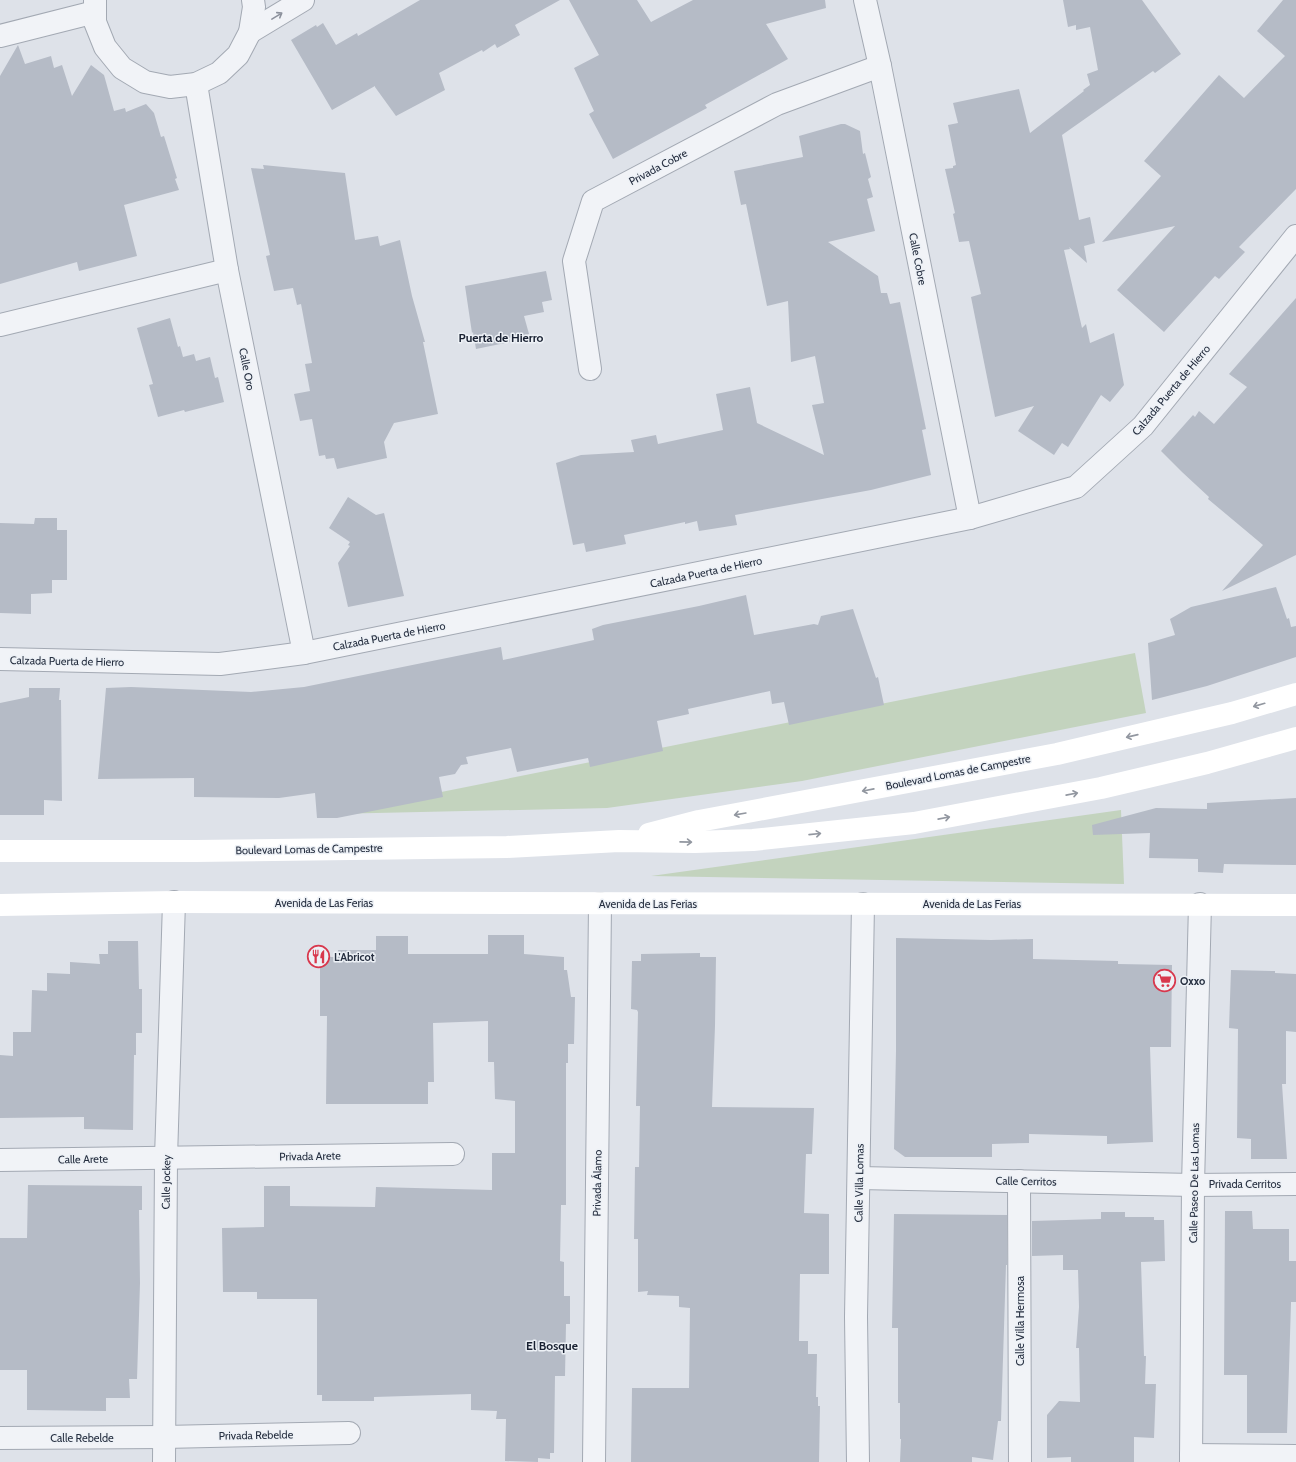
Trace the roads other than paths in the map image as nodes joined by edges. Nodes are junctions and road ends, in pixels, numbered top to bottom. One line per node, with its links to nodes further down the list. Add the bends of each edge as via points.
1 (253, 0): 5 (street)
2 (303, 0): 5 (street, one-way to 2)
3 (864, 0): 7 (street, Calle Cobre)
4 (95, 6): 6 (street); 8 (street, via 95,22 105,47 122,68 145,82 170,87)
5 (250, 32): 8 (street, via 238,55 219,73)
6 (0, 36)
7 (880, 66): 12 (street, Privada Cobre, via 777,104 593,201 574,262); 13 (street, Calle Cobre)
8 (196, 84): 10 (street, Calle Oro)
9 (1296, 236): 13 (street, Calzada Puerta de Hierro, via 1143,426 1076,488)
10 (227, 270): 11 (street); 14 (street, Calle Oro)
11 (0, 325)
12 (590, 369)
13 (970, 518): 14 (street, Calzada Puerta de Hierro)
14 (304, 653): 15 (street, Calzada Puerta de Hierro, via 220,664)
15 (0, 659)
16 (1296, 694): 18 (main road, Boulevard Lomas de Campestre, one-way to 18, via 1232,713 1057,754 699,821)
17 (1296, 738): 18 (main road, Boulevard Lomas de Campestre, one-way to 17, via 753,840 914,823 1101,788 1207,763)
18 (619, 841): 19 (main road, Boulevard Lomas de Campestre, via 507,847)
19 (0, 851)
20 (174, 902): 21 (main road, Avenida de Las Ferias); 24 (main road, Avenida de Las Ferias); 27 (street, Calle Jockey)
21 (600, 904): 22 (main road, Avenida de Las Ferias); 39 (street, Privada Álamo)
22 (863, 904): 23 (main road, Avenida de Las Ferias); 29 (street, Calle Villa Lomas)
23 (1200, 904): 25 (main road, Avenida de Las Ferias); 31 (street, Calle Paseo De Las Lomas)
24 (0, 905)
25 (1296, 905)
26 (453, 1154): 27 (street, Privada Arete)
27 (166, 1158): 28 (street, Calle Arete); 34 (street, Calle Jockey)
28 (0, 1160)
29 (859, 1178): 30 (street, Calle Cerritos); 40 (street, Calle Villa Lomas, via 856,1317)
30 (1019, 1181): 31 (street, Calle Cerritos); 41 (street, Calle Villa Hermosa)
31 (1193, 1184): 32 (street, Privada Cerritos); 37 (street, Calle Paseo De Las Lomas)
32 (1296, 1184)
33 (349, 1433): 34 (street, Privada Rebelde)
34 (164, 1437): 35 (street, Calle Rebelde); 38 (street, Calle Jockey)
35 (0, 1438)
36 (1296, 1456): 37 (street)
37 (1191, 1458)
38 (164, 1462)
39 (594, 1462)
40 (858, 1462)
41 (1020, 1462)

